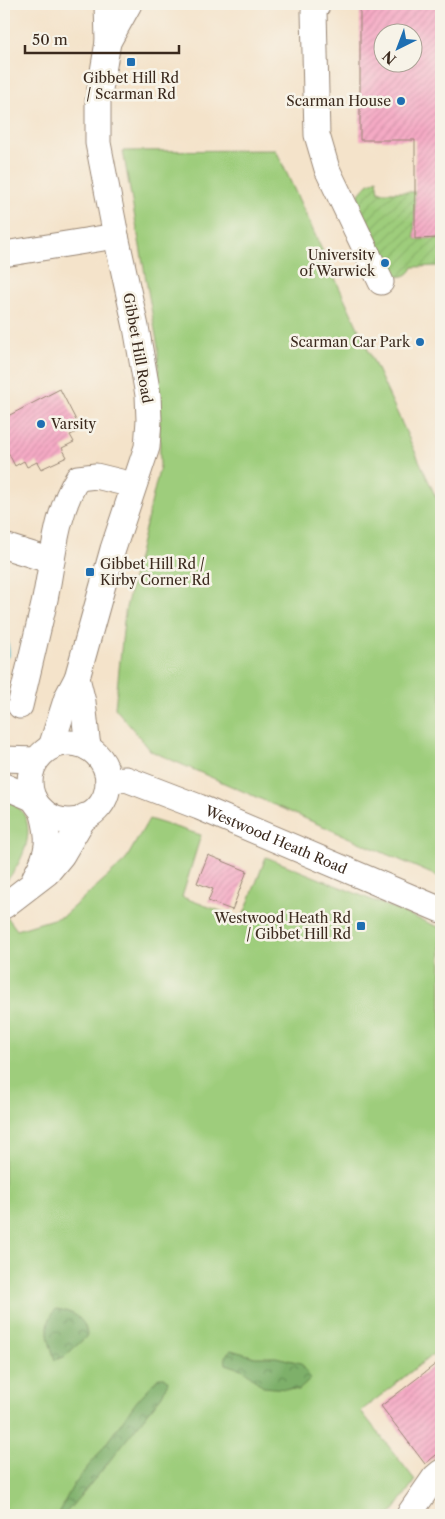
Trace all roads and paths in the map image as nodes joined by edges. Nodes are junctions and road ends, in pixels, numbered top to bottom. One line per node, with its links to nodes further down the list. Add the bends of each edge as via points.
1 (107, 4): 4 (street, Gibbet Hill Road)
2 (129, 4): 4 (street, Gibbet Hill Road)
3 (318, 4): 7 (street, via 314,11 317,135 327,169)
4 (108, 42): 5 (street, Gibbet Hill Road, via 98,101 98,143)
5 (116, 236): 6 (street); 8 (street, Gibbet Hill Road, via 148,395 147,447)
6 (4, 254)
7 (381, 282)
8 (133, 485): 10 (street, via 96,476 78,478 70,490); 11 (street, Gibbet Hill Road)
9 (5, 546): 10 (street)
10 (52, 561): 12 (street)
11 (77, 678): 13 (street, Gibbet Hill Road); 14 (street, Gibbet Hill Road)
12 (20, 706)
13 (88, 748): 14 (street, via 65,743); 16 (street, via 99,757)
14 (44, 753): 15 (street); 18 (street, via 31,772 30,788)
15 (4, 759)
16 (108, 780): 19 (street, via 106,794 100,804); 22 (street, Westwood Heath Road, via 126,779 199,807)
17 (4, 786): 18 (street)
18 (38, 804): 19 (street, via 48,815 63,820 78,820); 20 (street, via 48,830 47,848)
19 (85, 816): 20 (street, via 62,855)
20 (30, 886): 21 (street)
21 (4, 906)
22 (441, 910)
23 (441, 1472): 24 (street)
24 (410, 1514)

